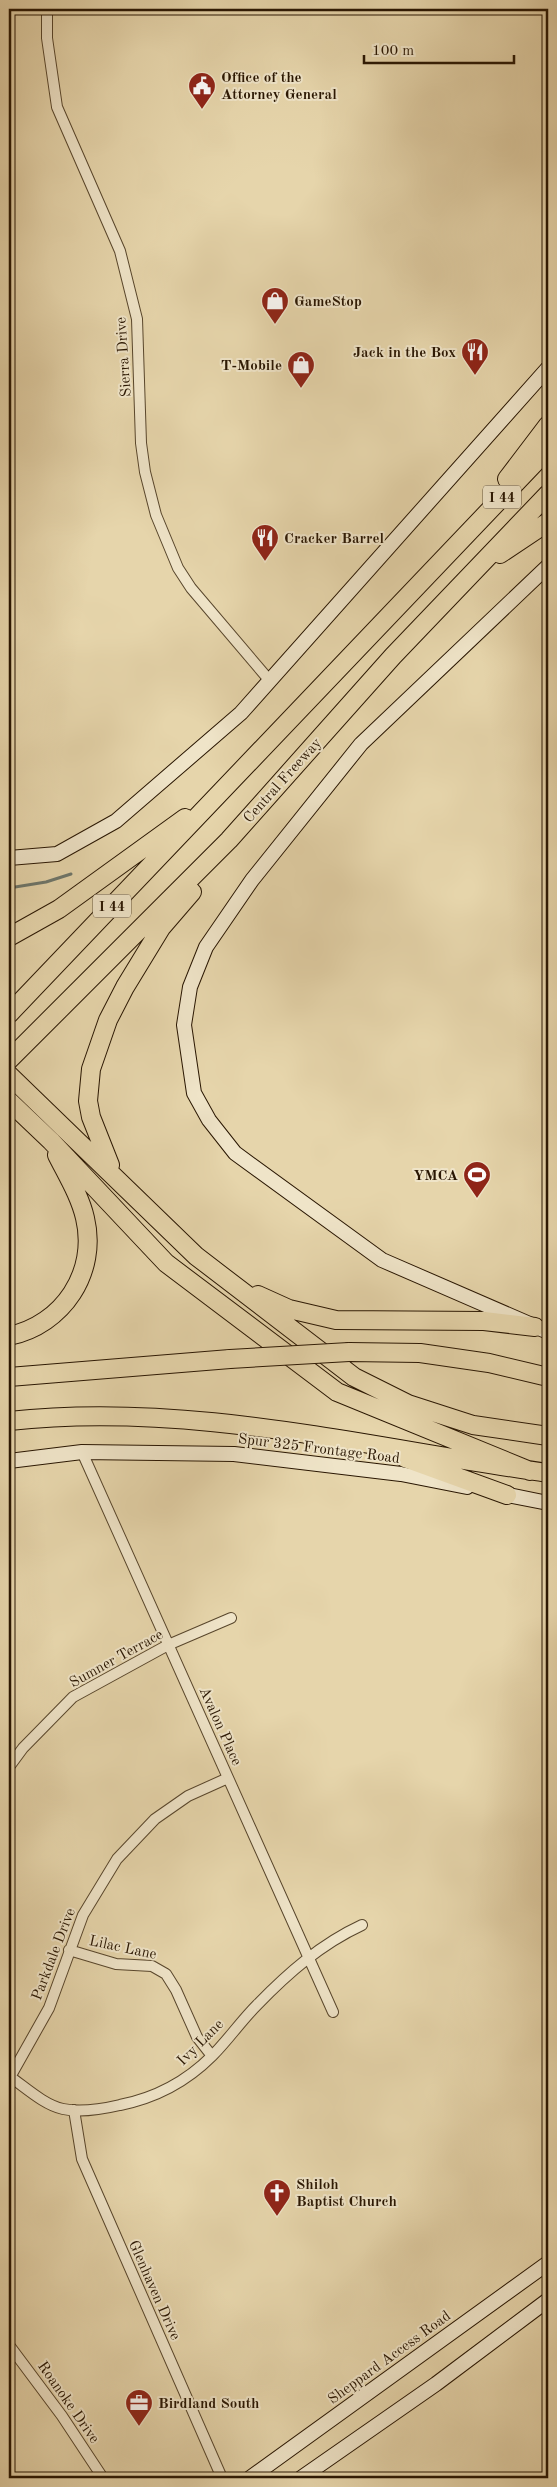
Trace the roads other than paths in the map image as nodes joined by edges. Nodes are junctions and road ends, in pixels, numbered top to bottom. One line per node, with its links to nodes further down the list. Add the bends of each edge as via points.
1 (47, 9): 10 (street, Sierra Drive, via 47,38 57,107 120,251 135,313 141,443 156,515 178,568 191,588)
2 (548, 368): 10 (main road)
3 (548, 425): 7 (highway)
4 (548, 449): 7 (highway, I 44)
5 (548, 494): 9 (highway, Central Freeway / I 44)
6 (548, 522): 9 (highway)
7 (457, 545): 11 (highway, I 44)
8 (548, 566): 22 (main road, via 361,744 252,880 206,947 190,987 184,1026 194,1093 209,1120 236,1153 382,1260)
9 (472, 572): 12 (highway, Central Freeway / I 44)
10 (270, 681): 13 (main road, via 241,713 116,821 57,854)
11 (214, 798): 14 (highway, via 59,909); 15 (highway, I 44)
12 (229, 840): 16 (highway, Central Freeway / I 44); 20 (highway, via 215,866 160,928 125,987 99,1045 91,1069 88,1101 96,1134)
13 (9, 858)
14 (9, 936)
15 (9, 1014)
16 (9, 1060)
17 (9, 1075): 20 (highway)
18 (9, 1101): 19 (highway)
19 (50, 1141): 23 (highway, via 85,1218 88,1239 86,1261 71,1298 57,1313 40,1326); 31 (highway, via 166,1263 337,1392)
20 (114, 1175): 21 (highway, via 196,1256)
21 (224, 1279): 22 (highway, via 289,1310 336,1320 484,1321); 27 (highway, via 354,1377 400,1400 473,1425)
22 (542, 1330)
23 (9, 1336)
24 (9, 1377): 25 (highway, bridge, via 349,1352 420,1353 489,1363)
25 (548, 1377)
26 (9, 1421): 28 (highway, via 120,1416 194,1420)
27 (548, 1436)
28 (365, 1444): 31 (highway); 33 (highway)
29 (82, 1452): 30 (main road); 33 (main road, Spur 325 Frontage Road, via 234,1454 401,1474); 36 (street, Avalon Place)
30 (9, 1461)
31 (530, 1470): 32 (highway)
32 (548, 1473)
33 (507, 1495): 34 (main road, Spur 325 Frontage Road)
34 (548, 1503)
35 (231, 1618): 36 (street, Sumner Terrace)
36 (168, 1645): 37 (street, Sumner Terrace, via 73,1697); 38 (street, Avalon Place)
37 (9, 1767)
38 (228, 1778): 40 (street, Parkdale Drive, via 188,1796 155,1819 117,1859 83,1915); 41 (street, Avalon Place)
39 (362, 1925): 41 (street, Ivy Lane)
40 (69, 1950): 43 (street, Lilac Lane, via 116,1964 152,1966 166,1974 197,2037); 44 (street, Parkdale Drive, via 49,2008)
41 (308, 1957): 42 (street, Avalon Place); 43 (street, Ivy Lane, via 256,2005)
42 (333, 2012)
43 (212, 2056): 45 (street, Ivy Lane, via 180,2082 154,2096 107,2108)
44 (9, 2077): 45 (street, Ivy Lane, via 50,2104)
45 (74, 2110): 50 (street, Glenhaven Drive, via 82,2159)
46 (548, 2263): 51 (main road, Sheppard Access Road)
47 (548, 2300): 52 (main road, via 436,2384)
48 (9, 2345): 49 (street, Roanoke Drive)
49 (103, 2478)
50 (222, 2478)
51 (250, 2478)
52 (301, 2478)

